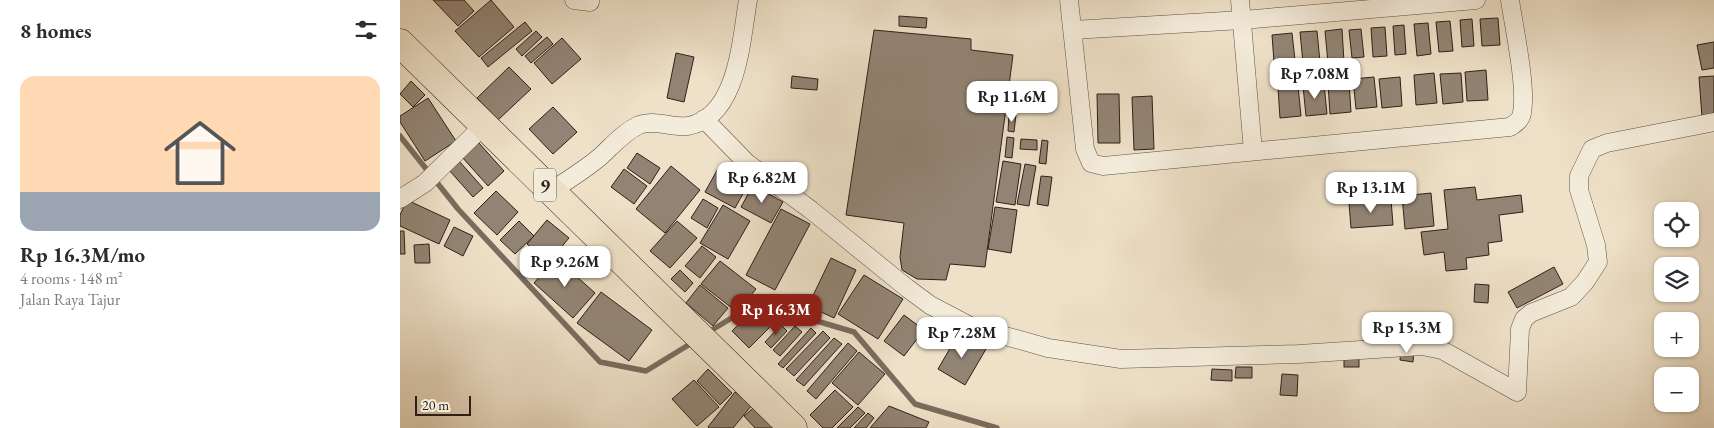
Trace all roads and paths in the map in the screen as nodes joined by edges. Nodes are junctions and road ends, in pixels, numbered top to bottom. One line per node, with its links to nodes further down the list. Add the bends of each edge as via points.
1 (574, 0): 2 (street)
2 (590, 0)
3 (748, 0): 11 (street, via 731,85 723,103)
4 (1069, 0): 9 (street)
5 (1240, 0): 8 (street)
6 (1476, 0): 8 (street)
7 (1510, 0): 14 (street, via 1523,96 1522,114 1516,124 1503,128)
8 (1242, 20): 9 (street); 14 (street)
9 (1073, 30): 14 (street, via 1083,137 1091,163 1103,166)
10 (400, 43): 13 (highway, 9)
11 (704, 119): 12 (street, via 747,163 907,288 970,326 1040,346 1121,359 1299,354 1422,346 1447,352 1517,392 1520,329 1524,319 1531,312 1571,297 1598,262 1579,190 1580,176 1592,148 1607,142); 15 (street, via 688,126 651,123 636,126)
12 (1714, 122)
13 (484, 125): 15 (highway, 9); 16 (street, via 440,170)
14 (1253, 151)
15 (551, 191): 17 (highway, 9)
16 (400, 199)
17 (792, 428)

